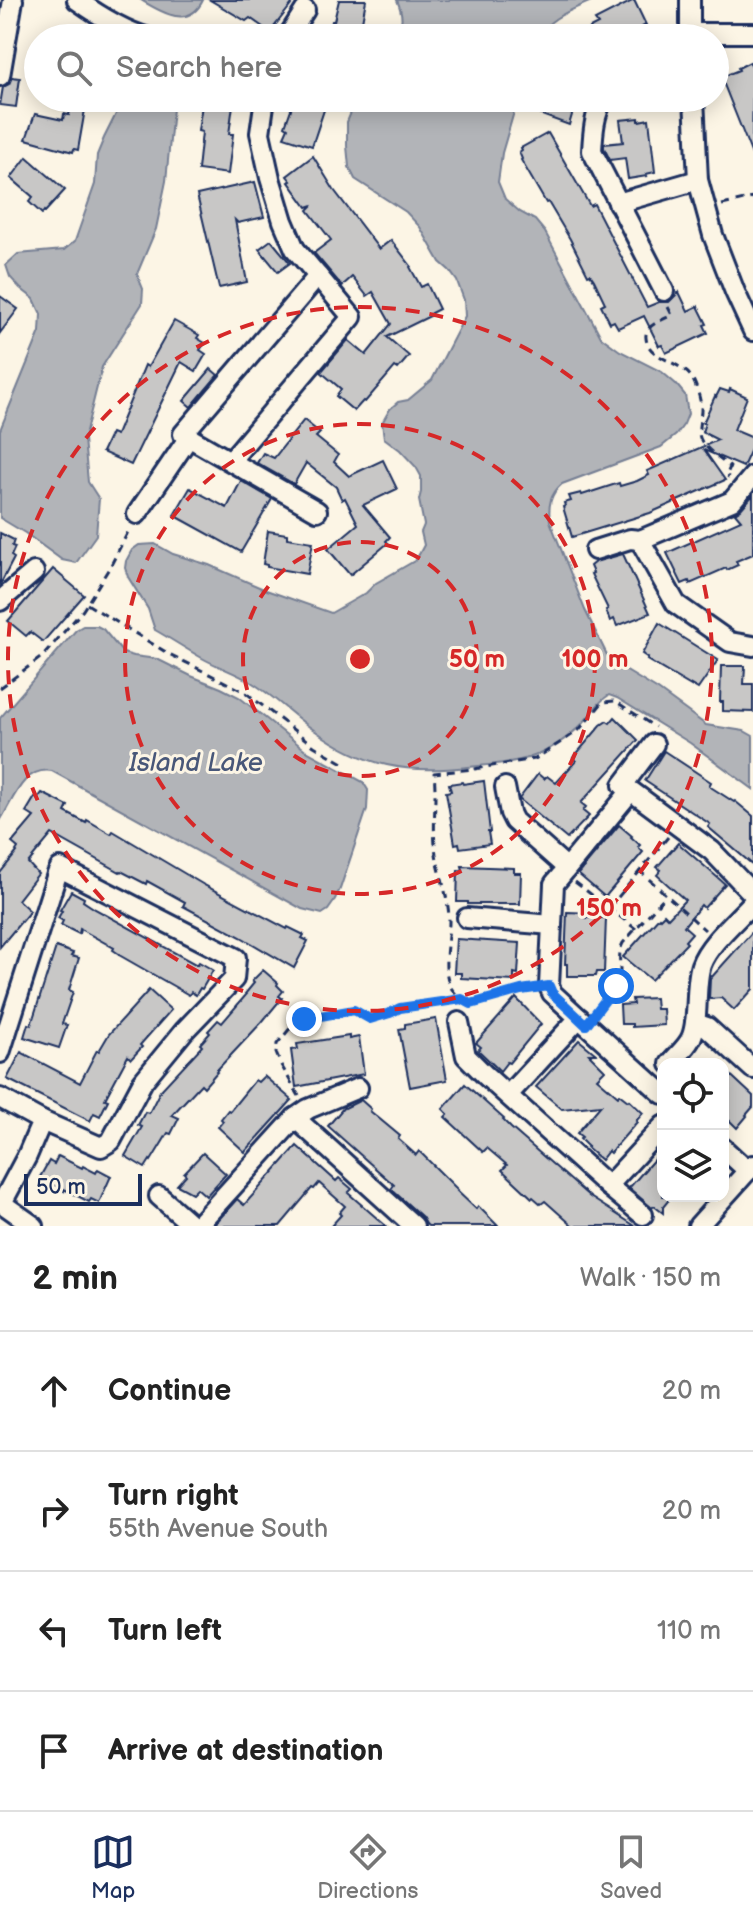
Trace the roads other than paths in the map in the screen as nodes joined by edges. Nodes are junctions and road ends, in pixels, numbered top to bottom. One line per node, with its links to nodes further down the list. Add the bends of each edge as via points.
1 (13, 0): 10 (street)
2 (77, 0): 5 (street)
3 (690, 0): 7 (street)
4 (305, 10): 6 (street)
5 (117, 24)
6 (296, 24)
7 (690, 24)
8 (753, 33): 9 (street)
9 (729, 34)
10 (0, 76)
11 (263, 112): 16 (street, via 260,133 278,207 295,249)
12 (597, 112): 15 (street, via 592,151)
13 (695, 112): 14 (street)
14 (698, 180): 15 (street); 17 (street, via 713,235)
15 (618, 203): 18 (street)
16 (318, 276): 20 (street); 21 (street, via 352,317)
17 (744, 289): 19 (street)
18 (664, 291)
19 (753, 331)
20 (186, 436): 21 (street); 24 (street)
21 (231, 460): 23 (street)
22 (750, 481): 25 (street, via 732,501)
23 (317, 511)
24 (137, 514)
25 (640, 540): 26 (street); 29 (street, via 676,604 730,642)
26 (595, 550)
27 (34, 572): 28 (street)
28 (0, 601)
29 (753, 646)
30 (658, 738): 32 (street)
31 (505, 787): 33 (street, via 514,821)
32 (627, 788): 33 (street); 34 (street, via 712,851)
33 (565, 871): 37 (street, via 554,884)
34 (753, 894)
35 (753, 902): 40 (street, via 701,964)
36 (467, 918): 37 (street)
37 (552, 925): 38 (street, via 549,986)
38 (582, 1021): 44 (street); 46 (street)
39 (459, 1022): 46 (street, via 466,1056)
40 (695, 1023): 42 (street, via 692,1038); 43 (street, via 707,1027)
41 (0, 1053): 49 (street, via 60,868 236,958 234,979 143,1081 111,1141 101,1147)
42 (675, 1058)
43 (753, 1069)
44 (657, 1081)
45 (358, 1088): 48 (street)
46 (508, 1095): 53 (street)
47 (0, 1098): 49 (street)
48 (301, 1114): 59 (street); 60 (street)
49 (42, 1121): 55 (street)
50 (659, 1130): 53 (street)
51 (729, 1152): 52 (street)
52 (750, 1168): 57 (street)
53 (608, 1186): 56 (street)
54 (159, 1196): 59 (street)
55 (1, 1203): 58 (street)
56 (643, 1215)
57 (710, 1222)
58 (34, 1226)
59 (195, 1226)
60 (414, 1226)

